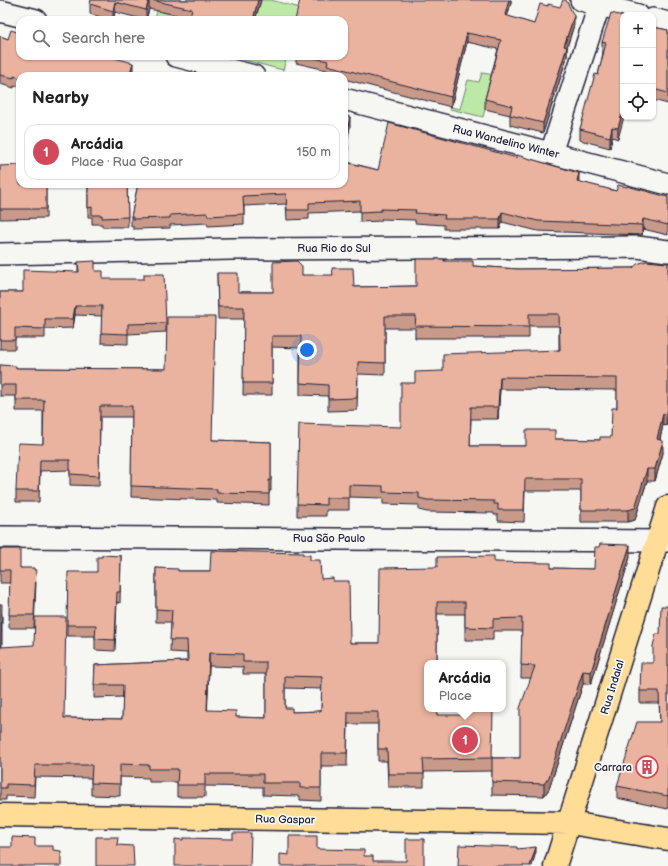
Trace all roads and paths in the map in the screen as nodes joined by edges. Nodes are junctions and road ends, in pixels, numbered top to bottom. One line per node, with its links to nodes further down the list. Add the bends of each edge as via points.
1 (594, 2): 3 (street); 10 (street)
2 (0, 11): 4 (street)
3 (628, 12)
4 (20, 16)
5 (656, 20): 6 (street)
6 (668, 23)
7 (192, 60): 8 (street)
8 (238, 72)
9 (348, 100): 10 (street, Rua Wandelino Winter)
10 (552, 153): 11 (street, Rua Wandelino Winter)
11 (668, 184)
12 (668, 251): 13 (street, Rua Rio do Sul, via 637,248 231,249)
13 (0, 254)
14 (668, 507): 16 (main road, Rua Indaial)
15 (0, 537): 16 (street, Rua São Paulo)
16 (663, 540): 18 (main road, Rua Indaial)
17 (0, 815): 18 (main road, Rua Gaspar)
18 (570, 823): 19 (main road, Rua Gaspar); 20 (main road, Rua Indaial)
19 (668, 839)
20 (555, 866)

